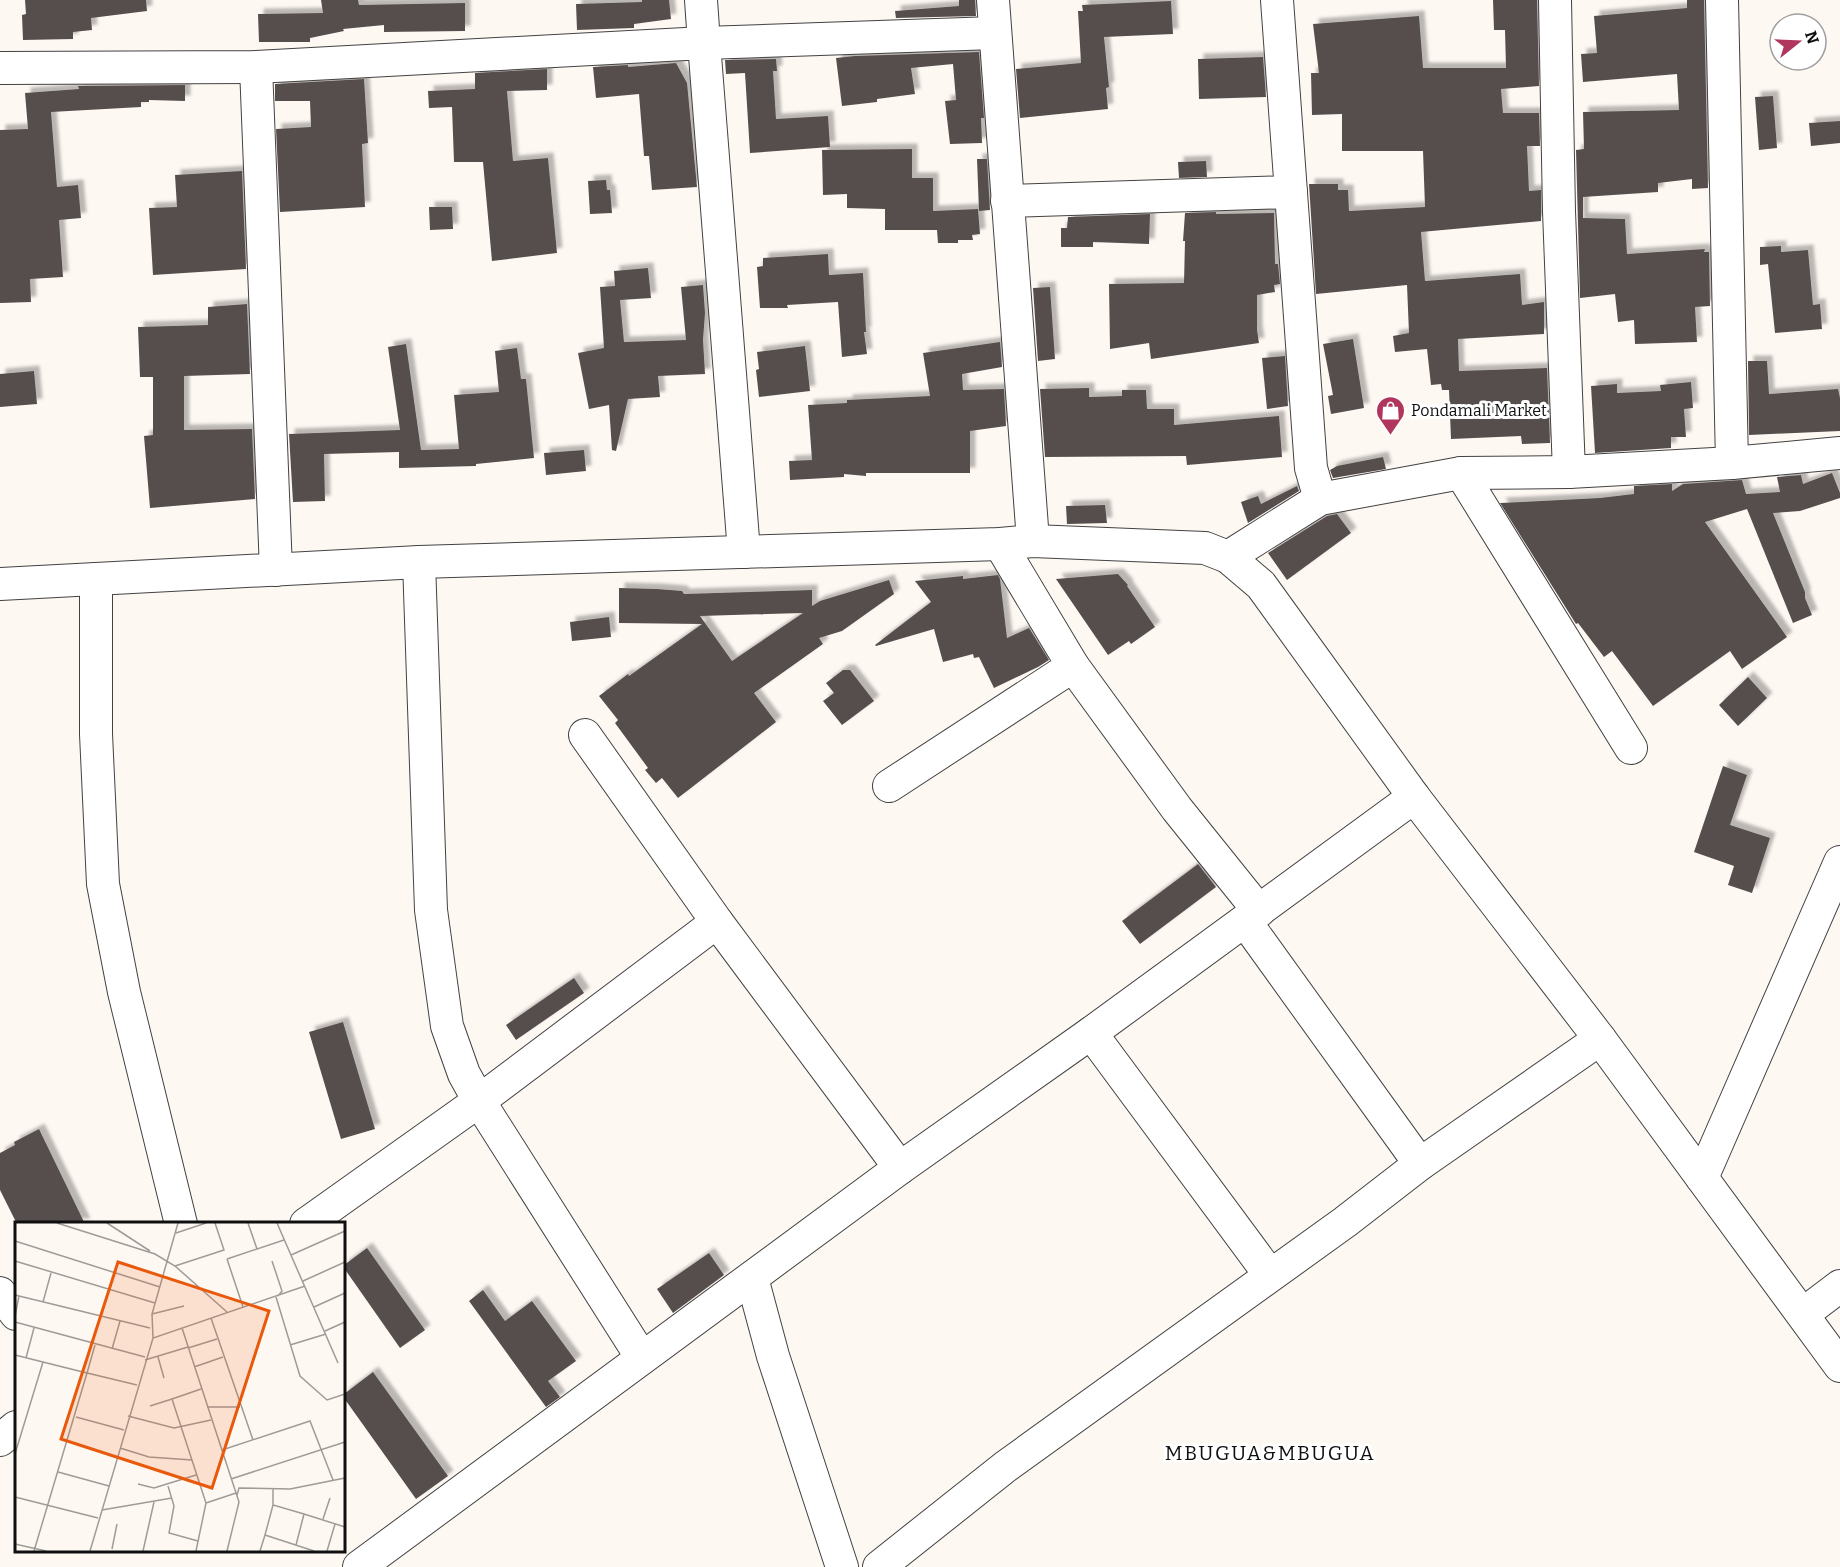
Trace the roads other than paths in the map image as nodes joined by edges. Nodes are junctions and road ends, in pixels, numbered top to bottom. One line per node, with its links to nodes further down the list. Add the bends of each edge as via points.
1 (701, 0): 7 (street)
2 (993, 0): 6 (street)
3 (1277, 0): 10 (street)
4 (1555, 0): 14 (street)
5 (1722, 0): 13 (street)
6 (994, 33): 7 (street); 11 (street)
7 (704, 43): 8 (street); 19 (street)
8 (256, 67): 9 (street); 22 (street)
9 (0, 68)
10 (1291, 192): 11 (street); 16 (street, via 1311,468)
11 (1007, 201): 17 (street)
12 (1840, 453): 13 (street)
13 (1732, 463): 14 (street)
14 (1569, 472): 15 (street)
15 (1461, 473): 16 (street); 27 (street)
16 (1320, 499): 20 (street)
17 (1033, 541): 18 (street); 20 (street, via 1205,548)
18 (1000, 544): 19 (street); 25 (street)
19 (744, 552): 21 (street)
20 (1228, 557): 29 (street, via 1261,585)
21 (419, 562): 22 (street); 35 (street, via 431,910 447,1026 464,1074)
22 (276, 570): 23 (street)
23 (96, 579): 24 (street); 39 (street, via 96,734 103,884 123,992)
24 (0, 584)
25 (1073, 666): 28 (street); 31 (street)
26 (585, 735): 32 (street)
27 (1631, 748)
28 (889, 786)
29 (1414, 797): 31 (street); 34 (street)
30 (1840, 862): 38 (street)
31 (1252, 916): 33 (street); 36 (street)
32 (717, 922): 35 (street); 37 (street)
33 (1091, 1033): 37 (street); 41 (street)
34 (1600, 1039): 36 (street); 38 (street)
35 (479, 1101): 40 (street); 47 (street)
36 (1420, 1164): 41 (street)
37 (900, 1168): 42 (street)
38 (1702, 1178): 46 (street)
39 (180, 1222)
40 (309, 1222)
41 (1270, 1275): 54 (street, via 1005,1467)
42 (752, 1278): 47 (street); 53 (street, via 773,1356)
43 (1840, 1286): 46 (street)
44 (0, 1293): 45 (street)
45 (15, 1313)
46 (1803, 1314): 48 (street)
47 (642, 1358): 51 (street)
48 (1840, 1366)
49 (15, 1427): 50 (street)
50 (0, 1440)
51 (397, 1556): 52 (street)
52 (359, 1567)
53 (842, 1567)
54 (879, 1567)

